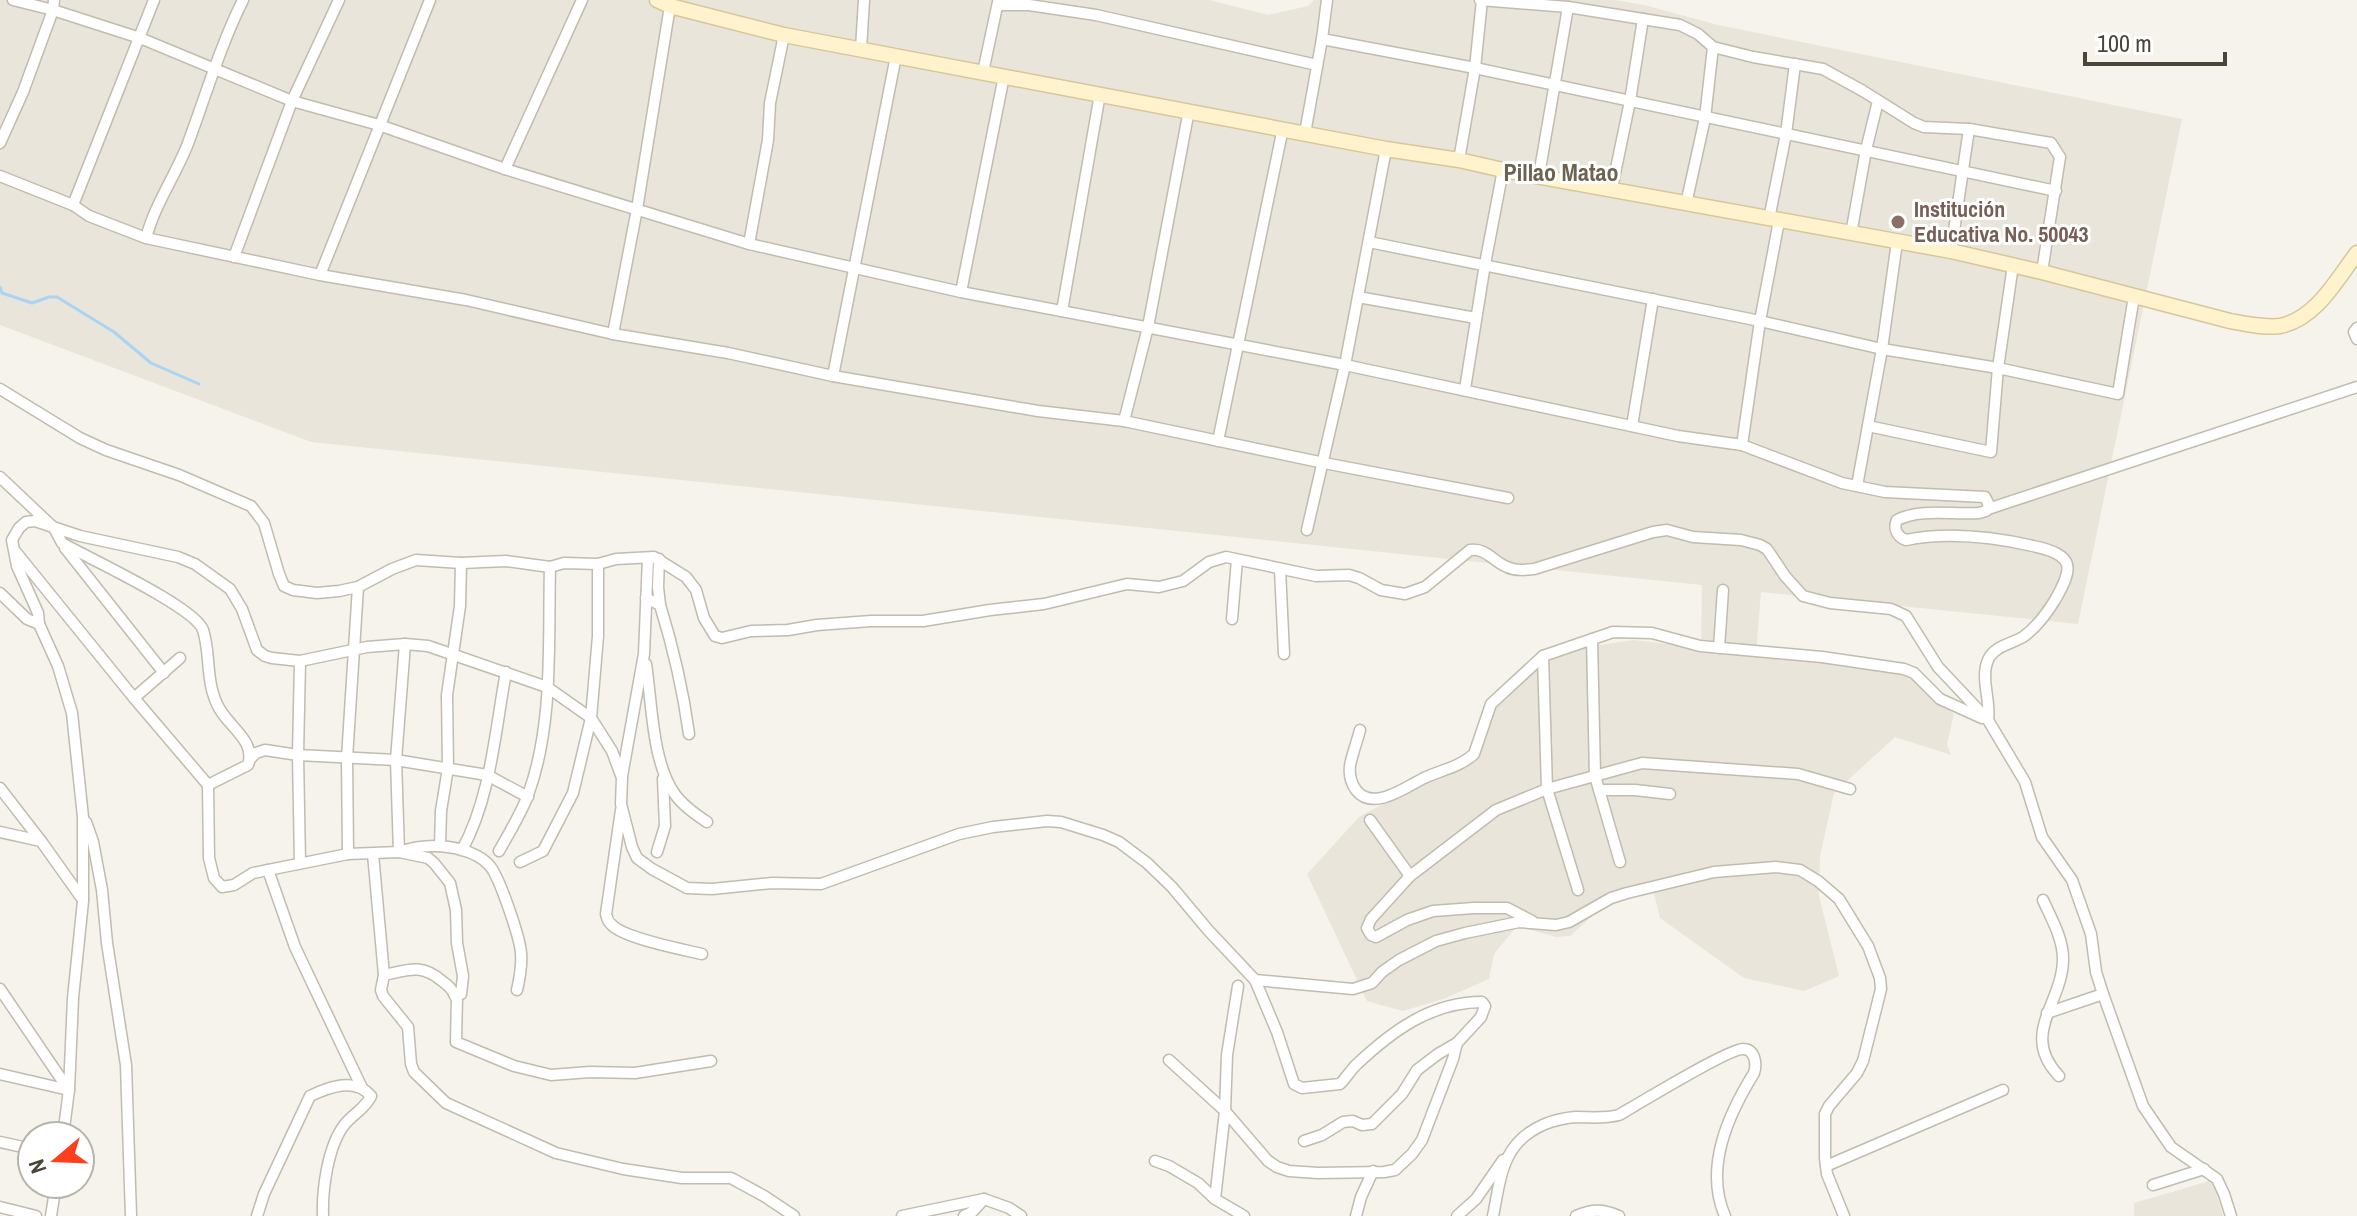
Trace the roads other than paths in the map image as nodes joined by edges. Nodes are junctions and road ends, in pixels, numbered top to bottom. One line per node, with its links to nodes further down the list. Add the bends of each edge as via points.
1 (13, 0): 12 (street)
2 (154, 0): 16 (street)
3 (243, 0): 24 (street)
4 (339, 0): 29 (street)
5 (430, 0): 34 (street)
6 (582, 0): 43 (street)
7 (864, 0): 19 (street)
8 (1327, 0): 17 (street)
9 (1481, 0): 13 (street); 23 (street)
10 (663, 3): 15 (street); 52 (street)
11 (998, 3): 22 (street, via 1096,15); 25 (street)
12 (53, 5): 16 (street); 39 (street)
13 (1568, 7): 14 (street); 27 (street)
14 (1643, 19): 18 (street, via 1680,25); 30 (street)
15 (784, 35): 19 (street); 58 (street)
16 (140, 38): 24 (street); 51 (street)
17 (1322, 39): 22 (street); 23 (street)
18 (1713, 47): 21 (street); 33 (street)
19 (861, 49): 20 (street)
20 (896, 56): 25 (street); 64 (street)
21 (1795, 64): 31 (street, via 1823,69); 38 (street)
22 (1317, 65): 37 (street)
23 (1475, 68): 27 (street); 42 (street)
24 (215, 70): 29 (street); 55 (street)
25 (983, 72): 26 (street)
26 (1004, 76): 28 (street); 67 (street)
27 (1556, 85): 30 (street); 46 (street)
28 (1100, 94): 32 (street); 71 (street)
29 (292, 101): 34 (street); 61 (street)
30 (1630, 101): 33 (street); 48 (street)
31 (1878, 101): 36 (street, via 1924,127); 41 (street)
32 (1189, 110): 35 (street); 74 (street)
33 (1705, 118): 38 (street); 50 (street)
34 (379, 125): 43 (street); 66 (street)
35 (1283, 128): 37 (street); 78 (street)
36 (1969, 129): 45 (street); 49 (street, via 2051,143 2060,157)
37 (1305, 133): 40 (street)
38 (1786, 134): 41 (street); 53 (street)
39 (0, 143)
40 (1386, 149): 42 (street); 56 (street)
41 (1866, 150): 45 (street); 54 (street)
42 (1459, 160): 44 (street)
43 (505, 169): 52 (street)
44 (1503, 170): 46 (street); 62 (street)
45 (1961, 172): 49 (street); 59 (street)
46 (1539, 175): 48 (street)
47 (0, 176): 51 (street)
48 (1612, 188): 50 (street)
49 (2056, 191): 65 (street)
50 (1686, 204): 53 (street)
51 (73, 205): 55 (street)
52 (637, 209): 58 (street); 76 (street)
53 (1774, 220): 54 (street); 73 (street)
54 (1851, 234): 57 (street)
55 (146, 238): 61 (street)
56 (1369, 242): 62 (street); 69 (street)
57 (1897, 242): 59 (street); 79 (street)
58 (749, 244): 64 (street)
59 (1951, 251): 63 (street)
60 (2357, 253): 68 (street, via 2313,310 2279,326 2230,321)
61 (234, 257): 66 (street)
62 (1485, 264): 70 (street); 72 (street)
63 (2013, 265): 65 (street); 81 (street)
64 (855, 268): 67 (street); 82 (street)
65 (2042, 272): 68 (street)
66 (320, 275): 76 (street, via 466,300)
67 (961, 292): 71 (street)
68 (2134, 296): 81 (street, via 2118,394)
69 (1358, 297): 72 (street); 80 (street)
70 (1653, 299): 73 (street); 87 (street)
71 (1062, 311): 74 (street)
72 (1476, 318): 85 (street)
73 (1760, 321): 79 (street); 90 (street)
74 (1148, 327): 78 (street); 86 (street)
75 (2357, 328): 77 (street)
76 (613, 334): 82 (street)
77 (2357, 339)
78 (1238, 344): 80 (street); 89 (street)
79 (1882, 349): 81 (street); 88 (street)
80 (1345, 365): 85 (street); 91 (street)
81 (1998, 368): 88 (street, via 1991,452)
82 (833, 376): 86 (street)
83 (2357, 387): 95 (street)
84 (0, 389): 106 (street, via 80,438 251,506 264,523 284,586 317,593)
85 (1465, 389): 87 (street)
86 (1124, 421): 89 (street)
87 (1632, 426): 90 (street)
88 (1868, 426): 93 (street)
89 (1218, 441): 91 (street)
90 (1742, 445): 93 (street)
91 (1324, 463): 94 (street); 97 (street)
92 (0, 477): 96 (street)
93 (1857, 486): 95 (street, via 1980,496 1988,501)
94 (1508, 498)
95 (1988, 509): 128 (street, via 1918,514 1895,524 1906,540 1970,537 2023,544 2057,553 2066,564 2067,578 2038,623 1988,659)
96 (54, 528): 98 (street); 99 (street, via 26,522 12,540); 122 (street, via 195,564 230,589 257,650 272,658)
97 (1307, 530)
98 (62, 543): 124 (street); 133 (street, via 175,603 199,622 215,701 249,746)
99 (14, 549): 112 (street); 126 (street)
100 (654, 558): 101 (street, via 686,577 696,590 707,626 722,638 817,625 923,621 1044,604 1127,584 1159,587 1183,581 1217,559); 103 (street); 109 (street); 110 (street)
101 (1237, 560): 105 (street); 111 (street)
102 (461, 563): 104 (street, via 506,561); 106 (street, via 416,560); 119 (street)
103 (598, 564): 104 (street); 127 (street)
104 (550, 567): 125 (street)
105 (1280, 569): 118 (street); 128 (street, via 1349,575 1405,594 1425,587 1470,550 1484,550 1502,566 1522,570 1667,530 1741,540 1767,549 1803,596 1891,609 1906,616 1938,667)
106 (358, 587): 116 (street)
107 (1723, 590): 115 (street)
108 (0, 593): 112 (street)
109 (646, 598): 110 (street); 117 (street)
110 (660, 605): 130 (street, via 684,693)
111 (1232, 619)
112 (39, 624): 148 (street, via 72,713)
113 (1592, 639): 115 (street, via 1636,632); 120 (street); 138 (street)
114 (405, 644): 116 (street); 119 (street); 134 (street)
115 (1719, 648): 128 (street, via 1904,669 1940,699)
116 (353, 651): 122 (street); 132 (street)
117 (644, 654): 136 (street); 139 (street)
118 (1284, 654)
119 (454, 655): 123 (street); 135 (street, via 447,695)
120 (1543, 656): 129 (street, via 1491,704 1474,754 1394,794 1375,799 1354,787 1350,765); 142 (street)
121 (180, 658): 124 (street)
122 (300, 661): 131 (street)
123 (506, 672): 125 (street); 137 (street)
124 (164, 673): 126 (street)
125 (547, 687): 127 (street); 146 (street)
126 (134, 698): 140 (street)
127 (591, 718): 139 (street); 160 (street, via 573,793 543,851)
128 (1988, 720): 175 (street, via 2025,782 2042,837 2072,880 2091,934)
129 (1360, 730)
130 (689, 734)
131 (298, 755): 132 (street); 133 (street, via 265,750); 162 (street)
132 (347, 758): 134 (street); 158 (street)
133 (250, 759): 140 (street, via 248,765)
134 (396, 760): 135 (street); 156 (street)
135 (448, 768): 137 (street); 153 (street)
136 (662, 773): 150 (street, via 674,795); 157 (street, via 665,826)
137 (487, 775): 146 (street); 154 (street)
138 (1595, 776): 142 (street); 143 (street, via 1642,763 1798,774); 144 (street)
139 (622, 778): 147 (street)
140 (208, 785): 163 (street, via 209,858 218,884 228,887)
141 (0, 788): 152 (street)
142 (1547, 789): 164 (street, via 1496,810); 165 (street)
143 (1850, 789)
144 (1599, 790): 145 (street); 161 (street)
145 (1670, 794)
146 (528, 797): 155 (street)
147 (621, 804): 169 (street, via 609,922 621,932); 171 (street, via 637,858 687,888 700,889 821,884 959,834 1061,822 1119,842 1147,863)
148 (83, 817): 167 (street); 199 (street, via 98,861 126,1065)
149 (1370, 820): 164 (street)
150 (707, 822)
151 (0, 832): 152 (street)
152 (41, 841): 167 (street)
153 (440, 846): 154 (street); 156 (street)
154 (462, 850): 174 (street, via 489,865 498,881 518,936)
155 (499, 851)
156 (399, 852): 159 (street); 176 (street, via 428,858 450,883 463,976)
157 (657, 852)
158 (348, 854): 159 (street); 162 (street)
159 (373, 854): 170 (street)
160 (520, 862)
161 (1620, 862)
162 (300, 863): 163 (street)
163 (268, 870): 183 (street, via 295,947)
164 (1410, 876): 168 (street, via 1368,923 1373,937 1433,911 1507,908)
165 (1578, 890)
166 (2043, 900): 177 (street, via 2063,961)
167 (83, 901): 184 (street)
168 (1533, 922): 171 (street, via 1436,941 1399,960 1372,983 1353,989); 191 (street, via 1569,922 1611,898 1714,872 1789,868 1818,881 1853,919 1881,989 1863,1061 1825,1114)
169 (702, 954)
170 (384, 975): 176 (street, via 422,969); 202 (street, via 383,996 408,1027 414,1072 446,1103 556,1153 682,1178 731,1178)
171 (1255, 980): 178 (street, via 1297,1087 1340,1084 1414,1019 1456,1004 1482,1002 1485,1011)
172 (1238, 986): 186 (street)
173 (0, 989): 184 (street)
174 (517, 990)
175 (2103, 994): 177 (street); 192 (street, via 2152,1121 2171,1147)
176 (457, 997): 180 (street, via 456,1042 514,1066 551,1075 635,1073)
177 (2047, 1013): 182 (street, via 2044,1054)
178 (1457, 1043): 188 (street, via 1417,1070 1372,1124 1343,1122); 193 (street, via 1418,1146 1395,1170)
179 (1169, 1060): 186 (street)
180 (711, 1061)
181 (0, 1074): 184 (street)
182 (2059, 1076)
183 (362, 1088): 200 (street, via 327,1088 310,1096); 201 (street, via 371,1096 337,1139 326,1174)
184 (69, 1090): 187 (street)
185 (2003, 1090): 191 (street)
186 (1225, 1111): 193 (street, via 1277,1167 1318,1173); 196 (street)
187 (65, 1120)
188 (1304, 1141)
189 (1509, 1153): 208 (street); 209 (street); 212 (street, via 1540,1126 1557,1119 1619,1115 1745,1048 1756,1065 1724,1132 1716,1177)
190 (1155, 1161): 196 (street, via 1198,1183)
191 (1826, 1166): 213 (street)
192 (2204, 1169): 194 (street); 214 (street, via 2217,1179)
193 (1373, 1171): 207 (street)
194 (2153, 1185)
195 (984, 1199): 203 (street); 204 (street); 205 (street)
196 (1215, 1199): 206 (street)
197 (0, 1207): 198 (street)
198 (36, 1216)
199 (131, 1216)
200 (257, 1216)
201 (323, 1216)
202 (794, 1216)
203 (902, 1216)
204 (964, 1216)
205 (1021, 1216)
206 (1244, 1216)
207 (1356, 1216)
208 (1457, 1216)
209 (1493, 1216)
210 (1576, 1216): 211 (street, via 1590,1210)
211 (1619, 1216)
212 (1725, 1216)
213 (1844, 1216)
214 (2231, 1216)

